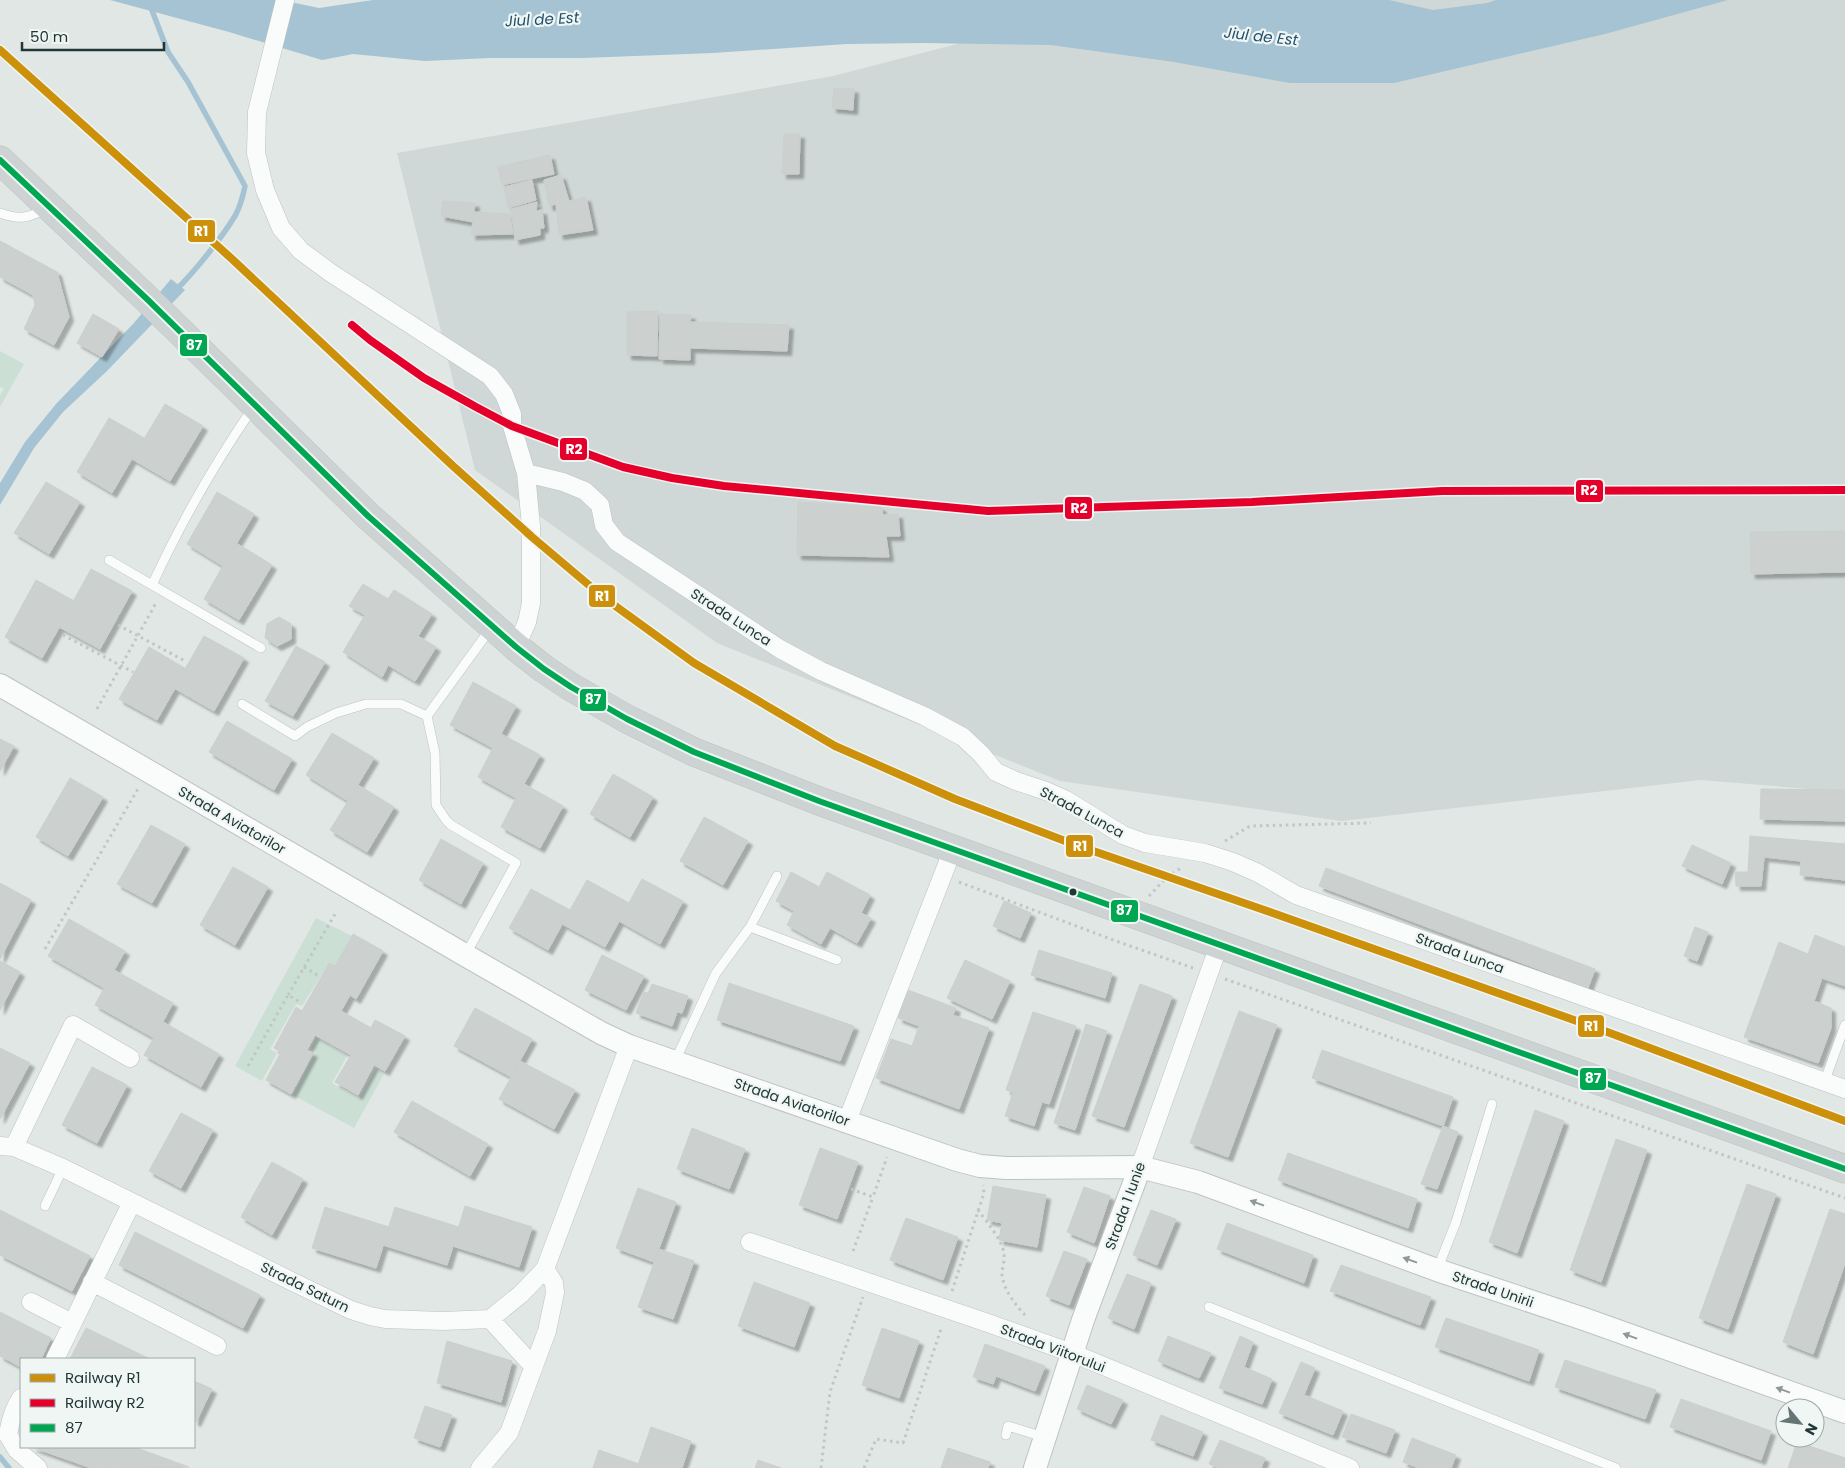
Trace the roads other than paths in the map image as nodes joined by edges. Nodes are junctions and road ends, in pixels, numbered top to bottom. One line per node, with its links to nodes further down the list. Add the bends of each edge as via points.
1 (285, 0): 6 (street, via 257,112 256,153 265,190 281,228 301,250 332,273 490,376 504,394 512,414 512,426)
2 (0, 160): 3 (main road)
3 (51, 207): 4 (lane, via 24,218); 5 (main road)
4 (0, 213)
5 (255, 404): 8 (lane, via 221,455); 9 (main road, via 368,516)
6 (526, 473): 10 (street, via 531,526 531,603); 25 (street, Strada Lunca, via 585,491 600,505 604,525 617,542 780,649 963,737 996,772 1053,794 1124,835 1145,843 1205,853 1233,862 1296,894)
7 (109, 560): 8 (lane)
8 (152, 585): 11 (lane)
9 (492, 626): 10 (main road); 14 (lane)
10 (516, 647): 15 (main road, via 571,687 694,752 819,802)
11 (261, 648)
12 (0, 685): 19 (street, Strada Aviatorilor)
13 (242, 704): 14 (lane, via 295,736 336,713 366,704 401,704)
14 (427, 716): 19 (lane, via 435,753 436,805 452,825 516,863)
15 (953, 849): 18 (main road); 28 (street)
16 (777, 876): 17 (lane)
17 (750, 926): 20 (lane); 24 (lane, via 716,973)
18 (1218, 945): 30 (street, Strada 1 Iunie); 32 (main road)
19 (465, 955): 22 (street, Strada Aviatorilor)
20 (837, 960)
21 (1845, 1025): 25 (lane)
22 (629, 1046): 24 (street, Strada Aviatorilor); 36 (street)
23 (130, 1058): 29 (street, Strada Saturn, via 73,1026)
24 (675, 1061): 28 (street, Strada Aviatorilor)
25 (1824, 1083): 26 (street, Strada Lunca)
26 (1845, 1089)
27 (1492, 1104): 37 (lane, via 1456,1222)
28 (847, 1121): 30 (street, Strada Aviatorilor, via 980,1166)
29 (7, 1146): 31 (street, Strada Saturn)
30 (1140, 1167): 37 (street, Strada Unirii, one-way to 30, via 1198,1182); 44 (street, Strada 1 Iunie)
31 (63, 1168): 33 (street, Strada Saturn); 34 (lane)
32 (1845, 1169)
33 (132, 1202): 38 (street); 41 (street, Strada Saturn, via 351,1310 385,1319)
34 (45, 1206)
35 (750, 1242): 44 (street, Strada Viitorului)
36 (546, 1269): 41 (street); 46 (street, via 554,1283 555,1293 547,1331)
37 (1437, 1270): 48 (street, Strada Unirii, one-way to 37)
38 (92, 1282): 42 (street); 43 (street)
39 (31, 1302): 42 (street)
40 (1209, 1307): 55 (lane)
41 (490, 1319): 46 (street)
42 (72, 1323): 45 (street)
43 (217, 1346)
44 (1072, 1353): 50 (street, Strada 1 Iunie); 54 (street, Strada Viitorului)
45 (55, 1358)
46 (534, 1367): 52 (street, via 509,1433)
47 (20, 1400): 51 (street, via 9,1423 8,1435 17,1450)
48 (1845, 1412)
49 (1006, 1435): 50 (lane, via 1008,1426)
50 (1044, 1437): 53 (street, Strada 1 Iunie)
51 (38, 1468)
52 (480, 1468)
53 (1035, 1468)
54 (1350, 1468)
55 (1616, 1468)

